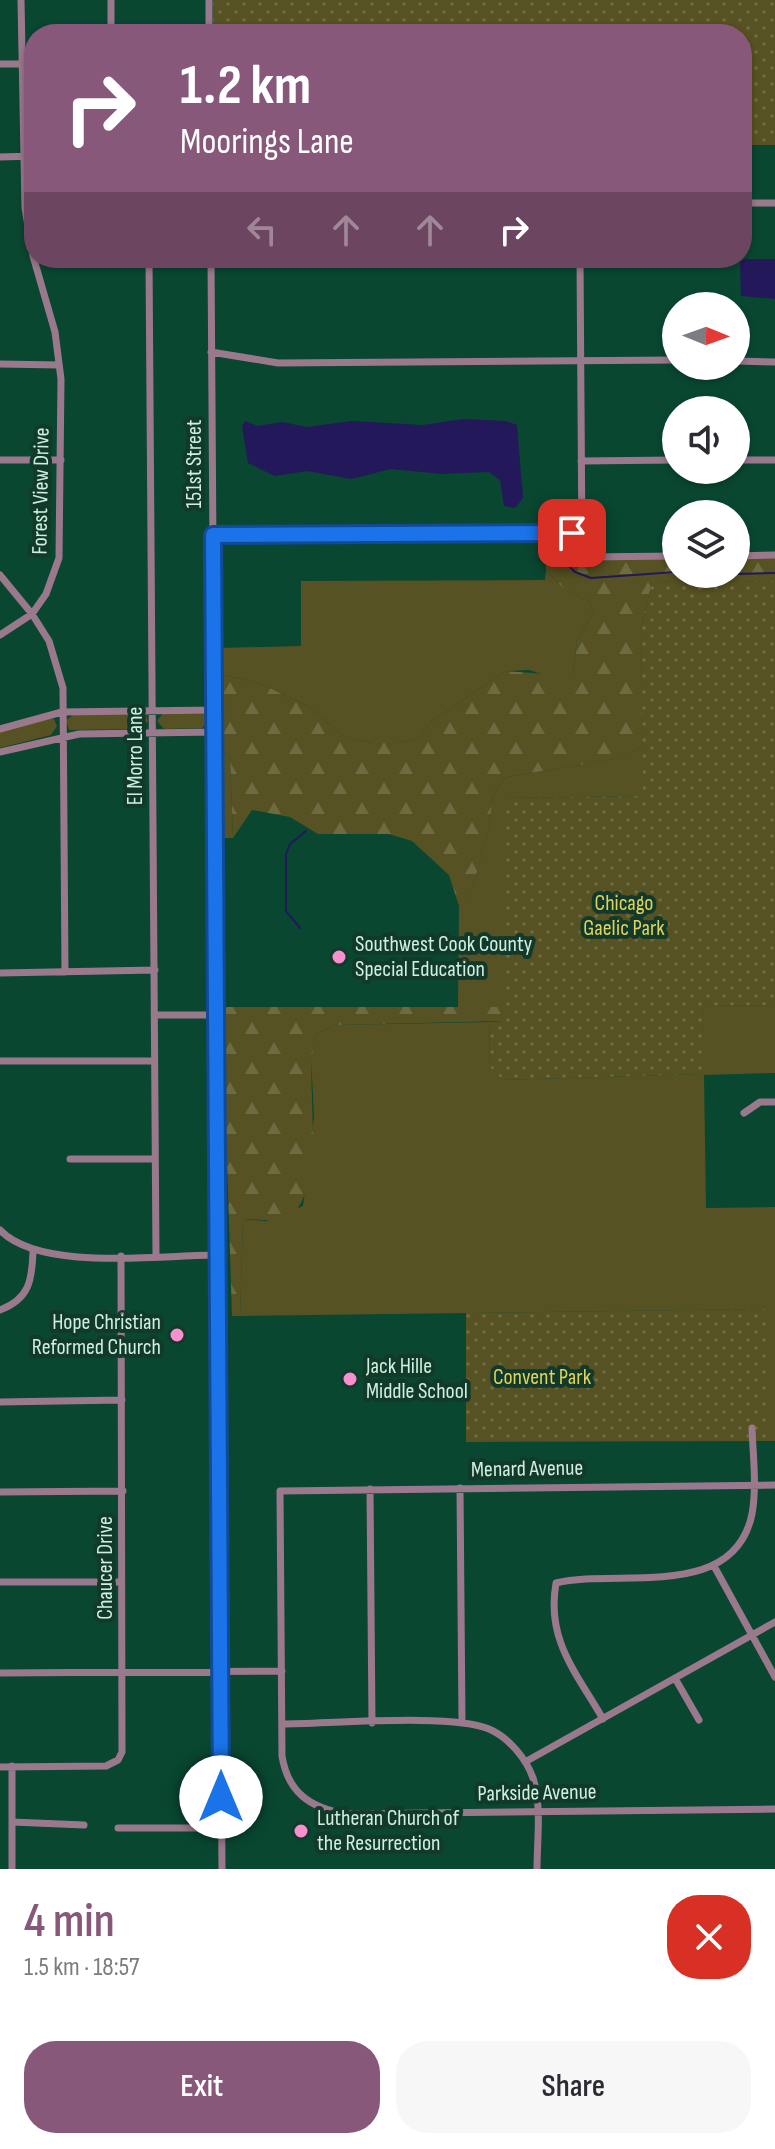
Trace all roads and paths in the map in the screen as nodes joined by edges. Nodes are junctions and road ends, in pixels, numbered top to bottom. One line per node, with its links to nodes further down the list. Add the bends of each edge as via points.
1 (21, 0): 7 (street, Forest View Drive)
2 (111, 0): 4 (street)
3 (209, 0): 5 (street)
4 (111, 24)
5 (209, 24)
6 (0, 64): 7 (street)
7 (22, 64): 8 (street, Forest View Drive)
8 (22, 156): 9 (street); 10 (street, Forest View Drive)
9 (0, 157)
10 (24, 185)
11 (752, 203): 12 (street)
12 (775, 203)
13 (38, 268): 23 (street, Forest View Drive)
14 (149, 268): 38 (street, El Morro Lane)
15 (211, 268): 17 (street, 151st Street)
16 (580, 268): 18 (street)
17 (211, 352): 18 (street, via 278,363); 31 (street, 151st Street)
18 (580, 359): 19 (street); 29 (street)
19 (662, 360)
20 (750, 361): 21 (street)
21 (775, 362)
22 (0, 364): 23 (street)
23 (59, 365): 25 (street, Forest View Drive)
24 (0, 460): 25 (street)
25 (61, 460): 36 (street, Forest View Drive, via 59,558)
26 (662, 460): 29 (street)
27 (750, 460): 28 (street)
28 (775, 460)
29 (581, 461): 30 (street)
30 (581, 532): 31 (street); 33 (street, via 586,557)
31 (213, 535): 39 (street, 151st Street)
32 (775, 555): 34 (street)
33 (662, 556)
34 (750, 556)
35 (0, 575): 36 (street)
36 (32, 614): 37 (street); 40 (street, via 58,667)
37 (0, 635)
38 (153, 710): 39 (street); 40 (street); 43 (street, El Morro Lane)
39 (214, 710): 42 (street, 151st Street)
40 (62, 712): 41 (street); 44 (street)
41 (0, 729)
42 (214, 732): 43 (street); 50 (street, 151st Street)
43 (151, 733): 44 (street); 46 (street, El Morro Lane)
44 (62, 737): 45 (street); 47 (street)
45 (0, 752)
46 (155, 970): 47 (street); 49 (street, El Morro Lane)
47 (65, 972): 48 (street)
48 (0, 973)
49 (155, 1015): 50 (street); 52 (street, El Morro Lane)
50 (216, 1015): 60 (street, 151st Street)
51 (0, 1061): 52 (street)
52 (154, 1061): 56 (street, El Morro Lane)
53 (775, 1102): 54 (street, via 760,1102)
54 (744, 1113)
55 (70, 1159): 56 (street)
56 (154, 1159): 59 (street, El Morro Lane)
57 (0, 1230): 58 (street)
58 (33, 1252): 61 (street); 62 (street, via 25,1293 17,1304)
59 (156, 1255): 60 (street); 61 (street)
60 (218, 1255): 78 (street, 151st Street)
61 (121, 1256): 63 (street, Chaucer Drive)
62 (0, 1310)
63 (122, 1400): 64 (street); 70 (street, Chaucer Drive)
64 (0, 1402)
65 (752, 1428): 66 (street)
66 (754, 1485): 67 (street, Menard Avenue); 68 (street, Menard Avenue); 72 (street, via 747,1527 735,1548)
67 (775, 1485)
68 (460, 1488): 69 (street, Menard Avenue); 85 (street)
69 (370, 1489): 79 (street, Menard Avenue, via 280,1491); 86 (street)
70 (123, 1491): 71 (street); 74 (street, Chaucer Drive)
71 (0, 1492)
72 (714, 1566): 76 (street); 83 (street, via 685,1575 556,1583 551,1612 555,1630)
73 (0, 1582): 74 (street)
74 (121, 1582): 77 (street, Chaucer Drive)
75 (775, 1622): 76 (street)
76 (751, 1635): 81 (street); 82 (street)
77 (124, 1671): 78 (street); 80 (street); 89 (street, Chaucer Drive, via 118,1760 106,1766)
78 (220, 1671): 79 (street); 96 (street, 151st Street)
79 (282, 1671): 87 (street)
80 (0, 1673)
81 (775, 1677)
82 (676, 1680): 83 (street); 84 (street)
83 (603, 1719): 88 (street)
84 (699, 1720)
85 (462, 1722): 86 (street); 88 (street, via 501,1735)
86 (372, 1723): 87 (street)
87 (282, 1724): 92 (street, Parkside Avenue, via 285,1775 303,1799 321,1809 344,1814)
88 (525, 1762): 92 (street, via 536,1789)
89 (12, 1766): 90 (street, Chaucer Drive); 93 (street)
90 (0, 1767)
91 (775, 1809): 92 (street, Parkside Avenue)
92 (537, 1811): 99 (street)
93 (12, 1822): 94 (street); 97 (street)
94 (84, 1825)
95 (118, 1828): 96 (street)
96 (221, 1828): 98 (street, 151st Street)
97 (12, 1869)
98 (222, 1869)
99 (537, 1869)

